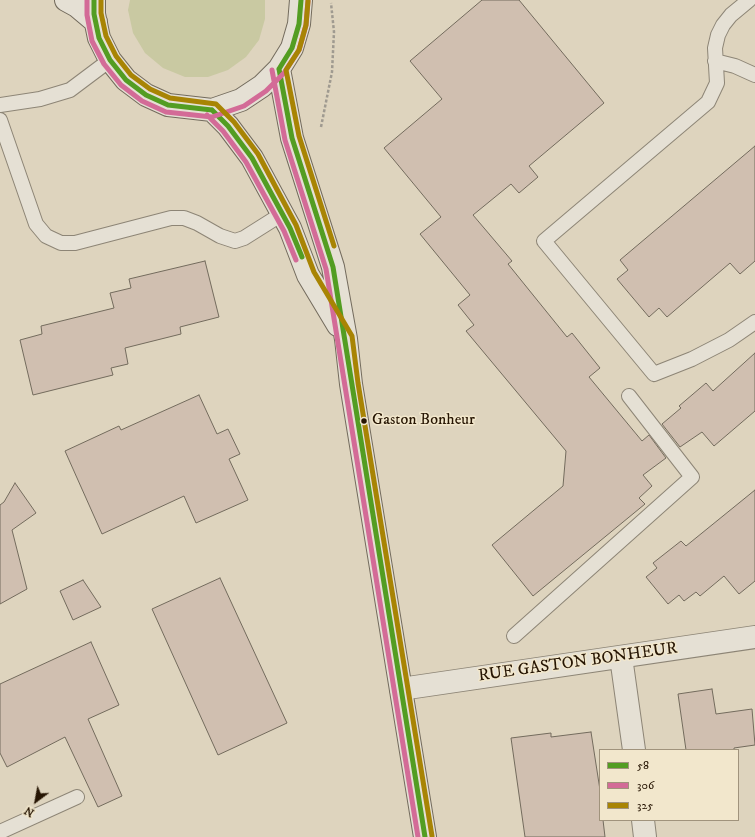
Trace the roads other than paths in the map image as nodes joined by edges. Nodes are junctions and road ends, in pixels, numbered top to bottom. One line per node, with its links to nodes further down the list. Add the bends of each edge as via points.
1 (66, 0): 5 (main road)
2 (94, 0): 5 (main road)
3 (301, 0): 8 (main road, via 299,24 292,48)
4 (749, 0): 7 (lane, via 723,25 715,48)
5 (96, 22): 6 (main road, via 99,38)
6 (110, 60): 10 (lane, via 70,90 40,99); 11 (main road, via 126,80 146,95 168,105)
7 (715, 61): 9 (lane); 14 (lane, via 717,83 708,102 544,241 654,374 692,359 729,340)
8 (280, 69): 11 (main road, via 262,86 241,100); 15 (main road, via 292,138 333,267)
9 (755, 75)
10 (0, 105)
11 (212, 110): 13 (main road, via 228,126 252,158)
12 (0, 120): 13 (lane, via 36,224 46,236 61,243 75,243 170,218 191,221 235,241)
13 (282, 214): 15 (main road, via 308,275)
14 (755, 322)
15 (346, 339): 20 (main road, via 351,384)
16 (629, 396): 17 (lane, via 692,477)
17 (514, 636)
18 (755, 637): 19 (main road, RUE GASTON BONHEUR)
19 (621, 657): 20 (main road, RUE GASTON BONHEUR); 21 (main road)
20 (401, 689): 25 (main road)
21 (634, 749)
22 (77, 797): 24 (lane)
23 (643, 821): 26 (main road)
24 (0, 832)
25 (425, 837)
26 (646, 837)

